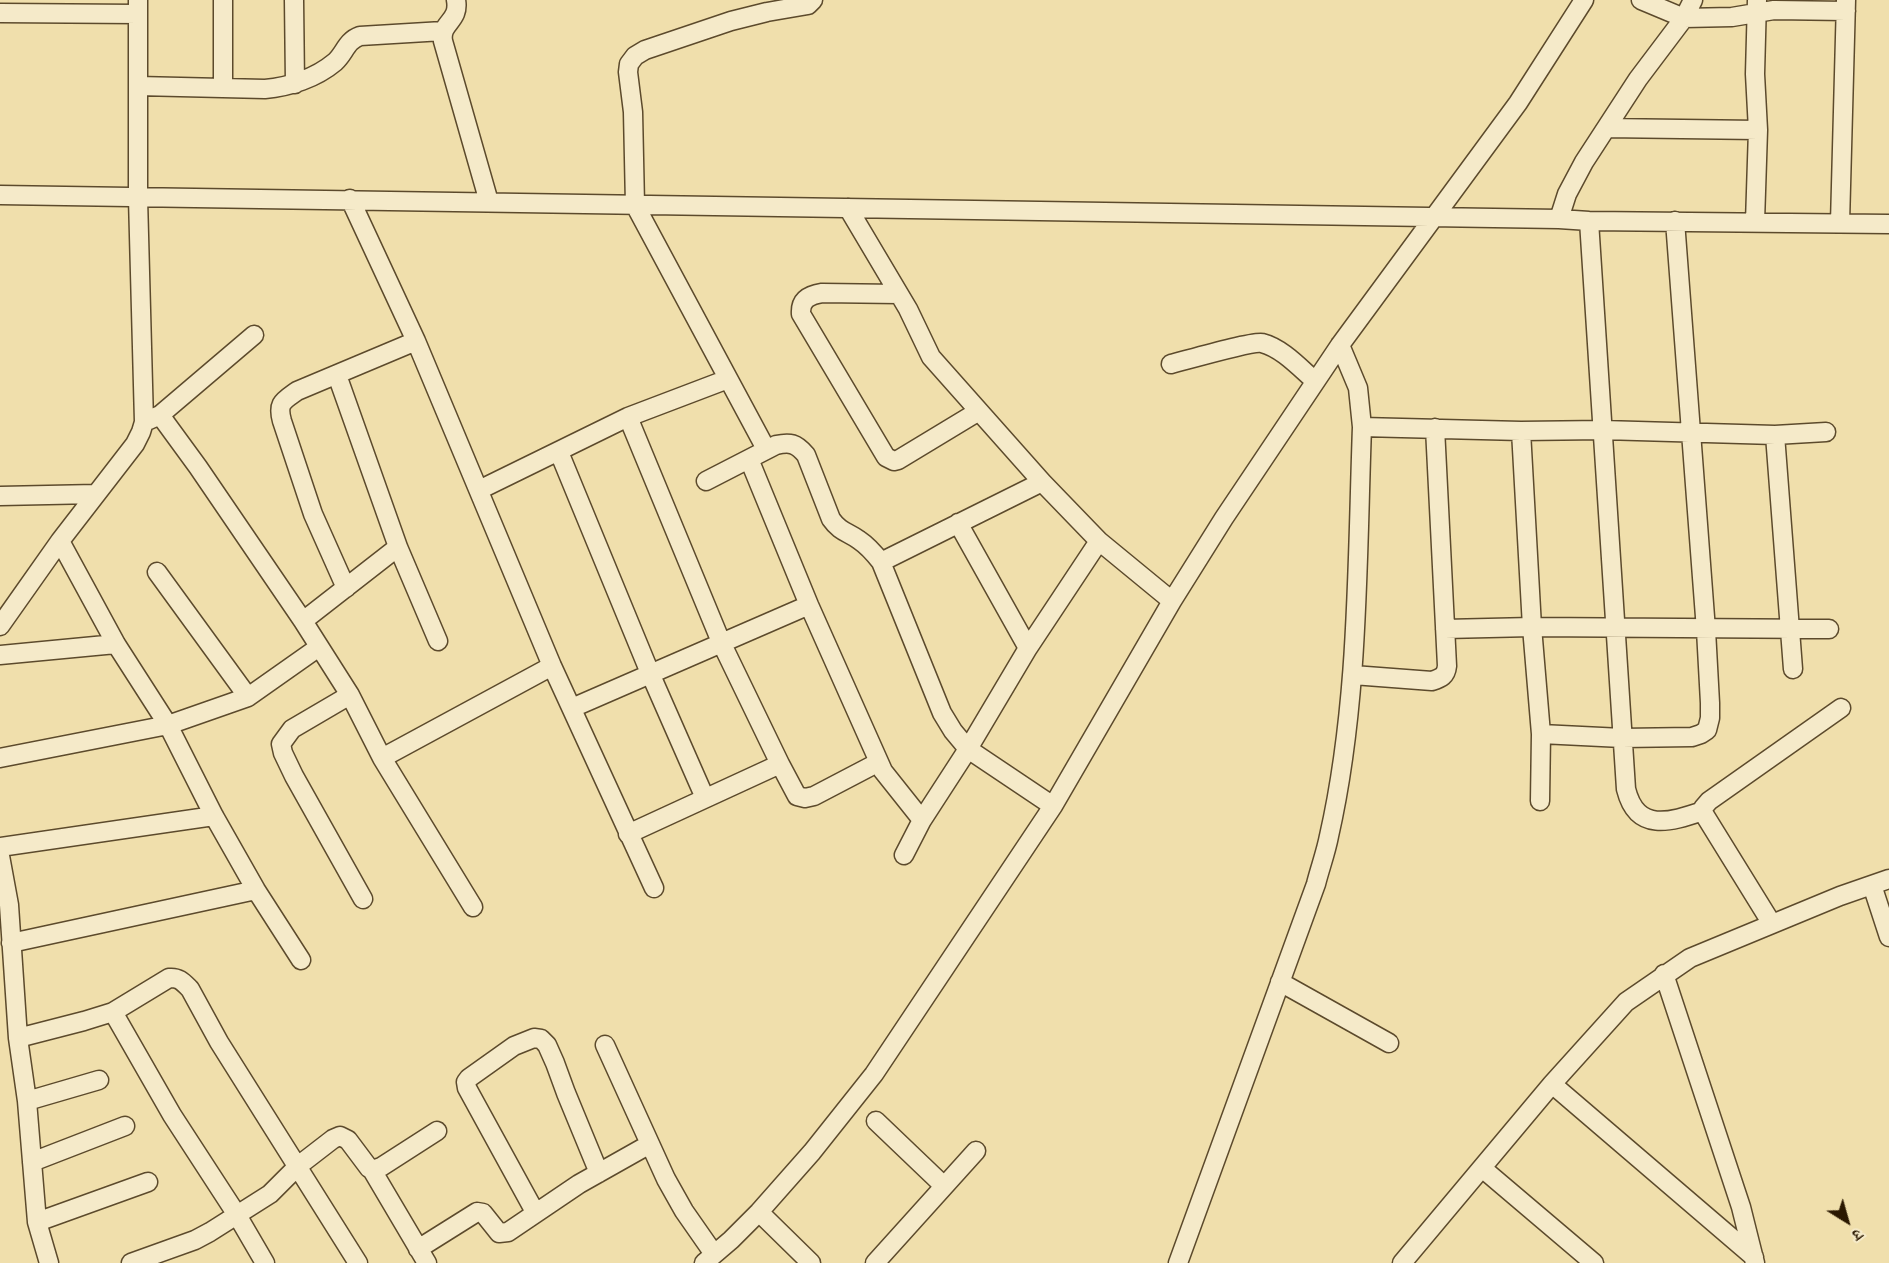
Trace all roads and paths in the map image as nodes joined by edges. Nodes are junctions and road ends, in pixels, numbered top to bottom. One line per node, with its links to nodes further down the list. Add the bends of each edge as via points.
1 (223, 0): 16 (street)
2 (294, 0): 14 (street)
3 (456, 0): 13 (street, via 455,15)
4 (813, 0): 23 (street, via 808,5 731,21 635,56 628,72 633,112)
5 (1584, 0): 25 (street, via 1518,103)
6 (1641, 0): 12 (street)
7 (1693, 0): 12 (street)
8 (1846, 5): 9 (street, via 1787,10); 30 (street)
9 (1757, 6): 12 (street, via 1732,17); 18 (street)
10 (138, 7): 11 (street); 15 (street)
11 (0, 13)
12 (1684, 18): 17 (street)
13 (443, 31): 14 (street, via 360,36 348,43 333,63); 22 (street)
14 (295, 84): 16 (street, via 265,89)
15 (138, 86): 16 (street); 20 (street)
16 (223, 88)
17 (1606, 128): 18 (street); 26 (street, via 1574,178)
18 (1758, 130): 29 (street)
19 (0, 195): 20 (street)
20 (138, 198): 21 (street); 42 (street)
21 (350, 199): 22 (street); 34 (street)
22 (489, 202): 23 (street)
23 (634, 205): 24 (street); 38 (street)
24 (848, 208): 25 (street); 32 (street)
25 (1434, 218): 26 (street); 35 (street)
26 (1559, 219): 27 (street)
27 (1588, 221): 28 (street); 45 (street)
28 (1675, 221): 29 (street); 48 (street)
29 (1755, 222): 30 (street)
30 (1840, 223): 31 (street)
31 (1889, 224)
32 (899, 294): 40 (street, via 931,357); 40 (street, via 812,294 801,306 801,314 886,457 898,460)
33 (254, 335): 42 (street)
34 (416, 341): 37 (street); 55 (street)
35 (1340, 345): 39 (street); 43 (street, via 1358,388)
36 (1171, 364): 39 (street, via 1259,342 1274,348)
37 (337, 375): 61 (street); 64 (street, via 297,391 279,408 313,514)
38 (728, 379): 41 (street); 50 (street)
39 (1315, 381): 65 (street)
40 (979, 411): 54 (street)
41 (628, 417): 51 (street); 76 (street)
42 (152, 418): 56 (street); 67 (street, via 198,467)
43 (1362, 427): 44 (street); 84 (street)
44 (1436, 428): 46 (street); 71 (street)
45 (1603, 430): 46 (street); 48 (street); 70 (street)
46 (1521, 431): 69 (street)
47 (1826, 432): 49 (street)
48 (1691, 434): 49 (street); 73 (street)
49 (1775, 435): 74 (street)
50 (766, 449): 52 (street); 62 (street, via 787,442 801,449 831,519)
51 (559, 452): 55 (street); 83 (street)
52 (749, 459): 53 (street); 66 (street)
53 (706, 481)
54 (1042, 482): 58 (street); 60 (street)
55 (480, 490): 81 (street)
56 (96, 494): 57 (street); 59 (street)
57 (0, 496)
58 (958, 523): 62 (street); 79 (street)
59 (60, 541): 68 (street); 77 (street)
60 (1099, 541): 65 (street); 79 (street)
61 (398, 547): 64 (street); 75 (street)
62 (881, 561): 92 (street, via 942,713)
63 (158, 572): 86 (street)
64 (346, 588): 67 (street)
65 (1172, 601): 99 (street)
66 (809, 605): 76 (street); 95 (street)
67 (303, 621): 78 (street)
68 (0, 626)
69 (1532, 627): 70 (street); 71 (street); 90 (street)
70 (1616, 628): 73 (street); 91 (street)
71 (1445, 629): 84 (street, via 1448,666 1443,677 1432,681)
72 (1828, 629): 74 (street)
73 (1706, 630): 74 (street); 91 (street, via 1710,718 1707,730 1692,737)
74 (1790, 630): 82 (street)
75 (438, 641)
76 (721, 642): 83 (street); 96 (street)
77 (116, 644): 80 (street); 89 (street)
78 (319, 647): 85 (street); 86 (street)
79 (1028, 648): 92 (street)
80 (0, 655)
81 (552, 666): 87 (street); 94 (street)
82 (1793, 669)
83 (650, 673): 87 (street); 97 (street)
84 (1353, 675): 117 (street, via 1329,838)
85 (350, 695): 94 (street); 110 (street, via 292,729 281,744 294,776)
86 (248, 697): 89 (street)
87 (572, 708): 103 (street)
88 (1841, 708): 100 (street, via 1708,801)
89 (168, 725): 93 (street); 101 (street)
90 (1541, 734): 91 (street); 98 (street)
91 (1622, 738): 100 (street, via 1626,789 1630,805 1637,813 1664,821)
92 (968, 749): 99 (street); 102 (street)
93 (0, 758)
94 (382, 758): 111 (street)
95 (879, 762): 96 (street, via 805,798 797,796); 102 (street)
96 (780, 764): 97 (street)
97 (705, 798): 103 (street)
98 (1540, 801)
99 (1053, 806): 138 (street, via 874,1074)
100 (1703, 811): 112 (street)
101 (214, 816): 104 (street); 109 (street)
102 (922, 820): 105 (street)
103 (628, 834): 108 (street)
104 (0, 847)
105 (904, 855)
106 (0, 856): 114 (street)
107 (1880, 882): 112 (street); 113 (street)
108 (654, 888)
109 (256, 890): 114 (street); 115 (street)
110 (363, 899)
111 (473, 907)
112 (1772, 924): 116 (street, via 1690,958)
113 (1889, 937)
114 (11, 943): 119 (street)
115 (301, 960)
116 (1664, 974): 123 (street, via 1626,1002); 144 (street)
117 (1280, 982): 120 (street); 151 (street)
118 (113, 1012): 119 (street); 131 (street, via 169,978 183,982); 139 (street, via 172,1115)
119 (18, 1038): 124 (street)
120 (1389, 1043)
121 (605, 1045): 128 (street)
122 (99, 1080): 124 (street)
123 (1552, 1084): 132 (street); 144 (street)
124 (27, 1101): 130 (street)
125 (876, 1121): 136 (street)
126 (125, 1126): 130 (street)
127 (437, 1131): 133 (street)
128 (650, 1144): 134 (street); 142 (street)
129 (976, 1151): 136 (street)
130 (32, 1162): 140 (street)
131 (298, 1166): 133 (street, via 340,1136 348,1140); 139 (street, via 270,1194); 148 (street)
132 (1482, 1168): 143 (street); 152 (street)
133 (372, 1170): 141 (street)
134 (599, 1173): 137 (street); 137 (street, via 547,1046 534,1038 514,1046 466,1082)
135 (148, 1182): 140 (street)
136 (944, 1186): 150 (street)
137 (535, 1212): 141 (street, via 502,1234 483,1213 476,1213)
138 (759, 1212): 142 (street); 149 (street)
139 (237, 1215): 146 (street, via 195,1240); 147 (street)
140 (37, 1222): 145 (street)
141 (422, 1256)
142 (709, 1259)
143 (1410, 1260)
144 (1755, 1260)
145 (48, 1263)
146 (131, 1263)
147 (265, 1263)
148 (358, 1263)
149 (811, 1263)
150 (875, 1263)
151 (1178, 1263)
152 (1594, 1263)

